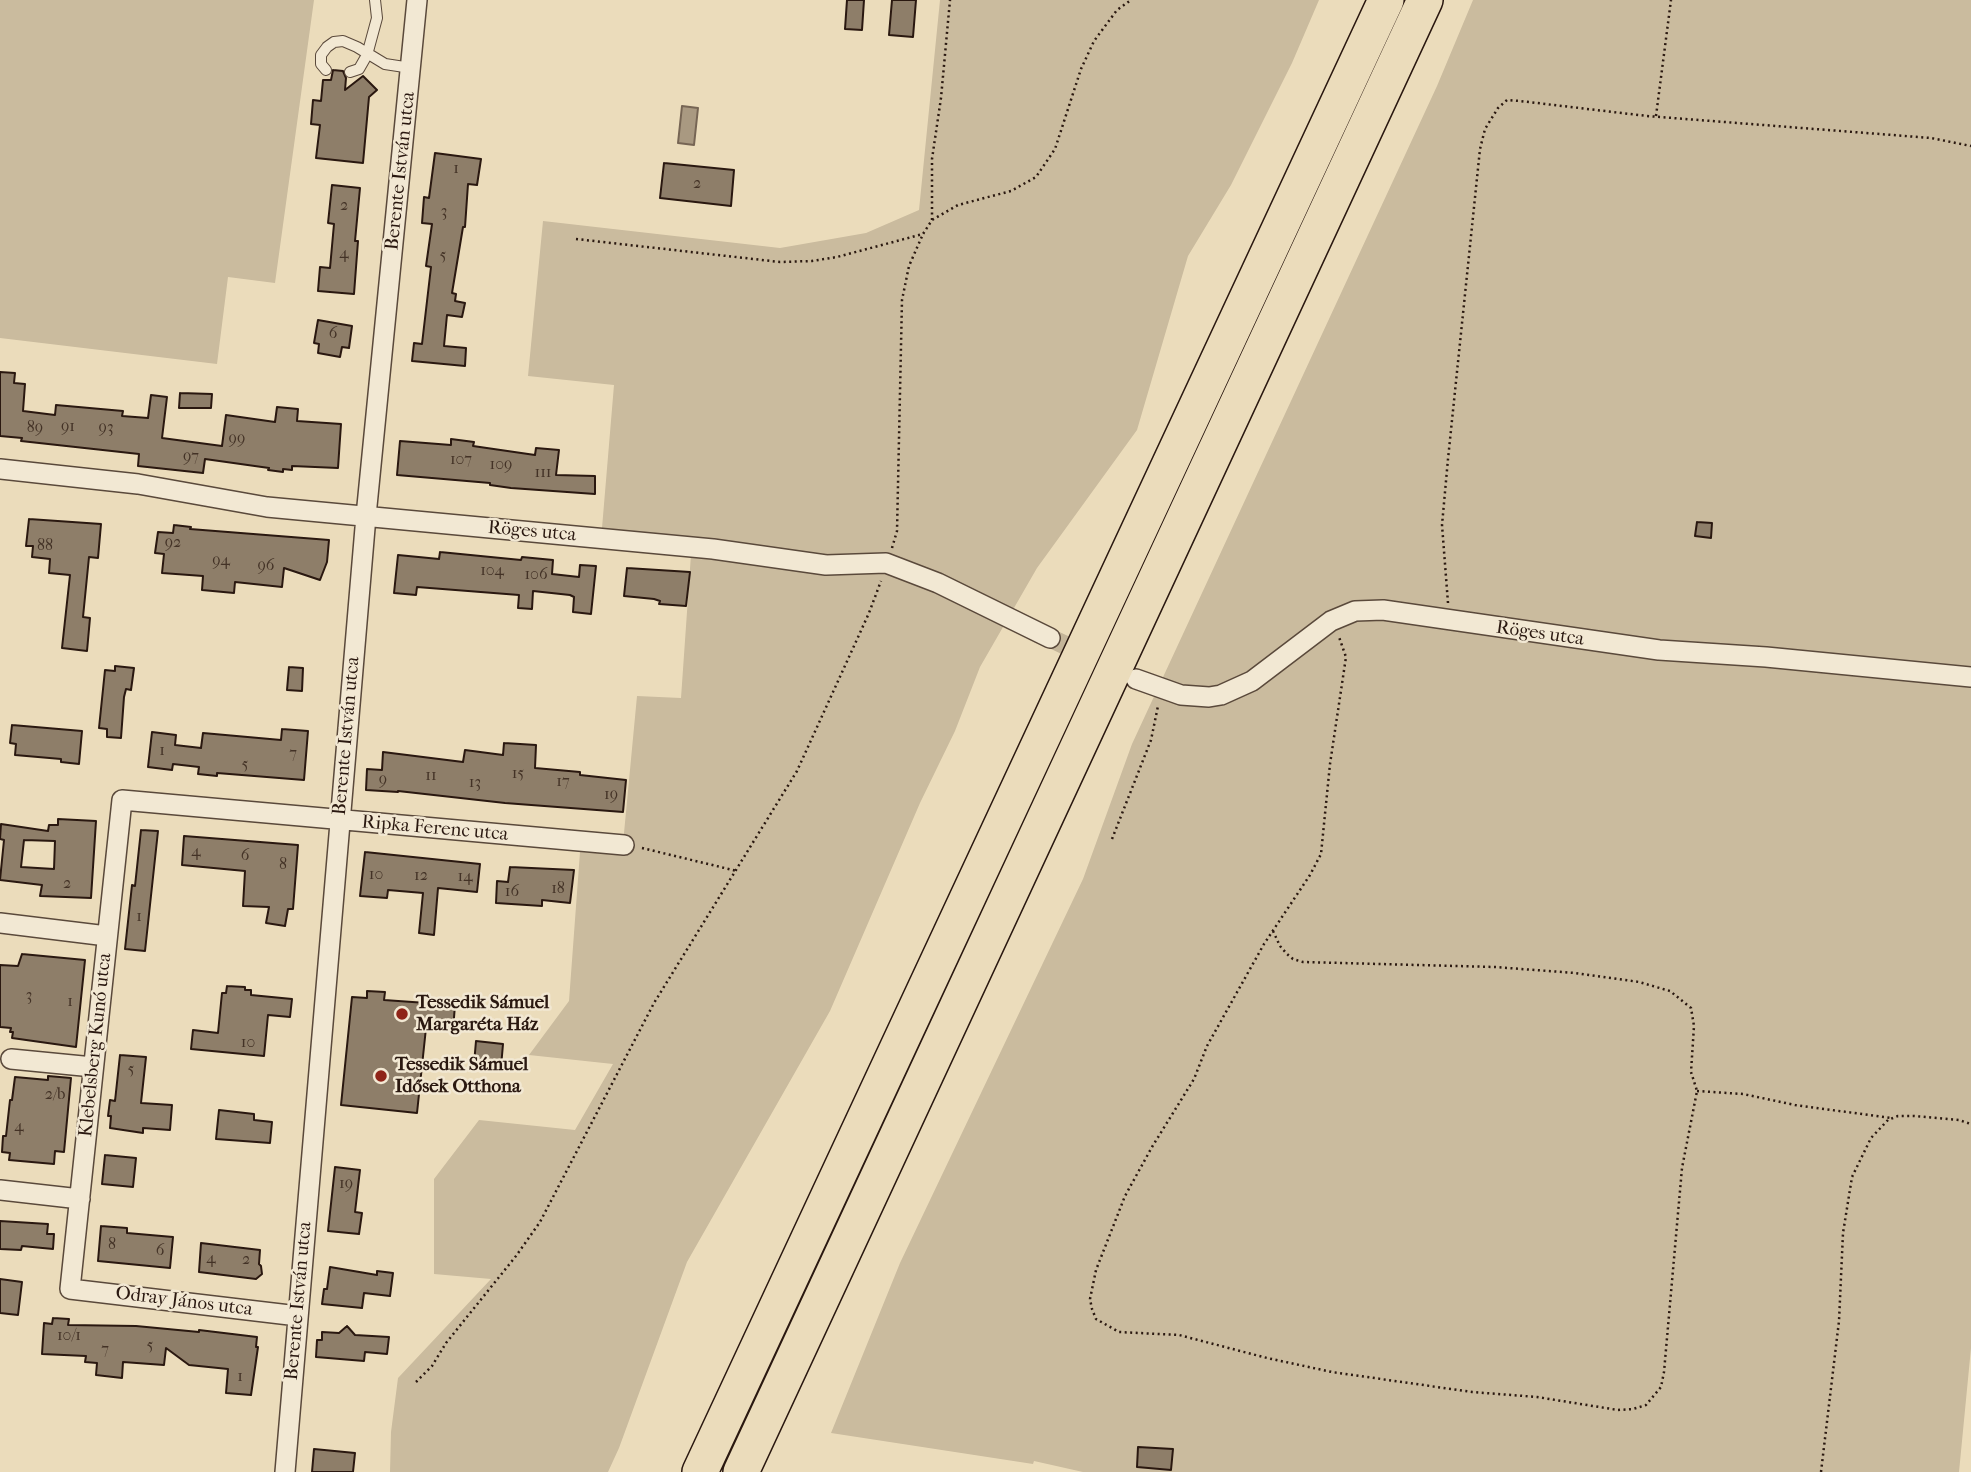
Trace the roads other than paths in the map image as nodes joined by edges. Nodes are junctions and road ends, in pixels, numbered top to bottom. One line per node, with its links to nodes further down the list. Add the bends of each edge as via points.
1 (375, 0): 5 (lane, via 377,18)
2 (417, 0): 6 (street, Berente István utca)
3 (1386, 0): 26 (highway)
4 (1424, 0): 27 (highway)
5 (367, 55): 6 (lane, via 385,64); 7 (lane, via 349,43 334,42 321,55); 8 (lane, via 359,69)
6 (411, 68): 10 (street, Berente István utca)
7 (326, 70)
8 (350, 72)
9 (0, 469): 10 (street, Röges utca, via 138,484 267,507)
10 (366, 516): 11 (street, Röges utca, via 713,549 826,565 887,563); 15 (street, Berente István utca)
11 (1050, 638)
12 (1971, 677): 13 (street, Röges utca, via 1659,650 1383,610 1355,611 1331,621 1233,691 1209,697 1181,695)
13 (1136, 679)
14 (122, 800): 15 (street, Ripka Ferenc utca); 18 (street, Klebelsberg Kunó utca)
15 (339, 821): 16 (street, Ripka Ferenc utca); 24 (street, Berente István utca)
16 (624, 845)
17 (0, 923): 18 (street)
18 (107, 936): 20 (street, Klebelsberg Kunó utca)
19 (11, 1059): 20 (street)
20 (93, 1067): 22 (street, Klebelsberg Kunó utca)
21 (0, 1190): 22 (street)
22 (80, 1199): 23 (street, Klebelsberg Kunó utca)
23 (70, 1289): 24 (street, Odray János utca)
24 (298, 1316): 25 (street, Berente István utca)
25 (285, 1472)
26 (700, 1472)
27 (741, 1472)

